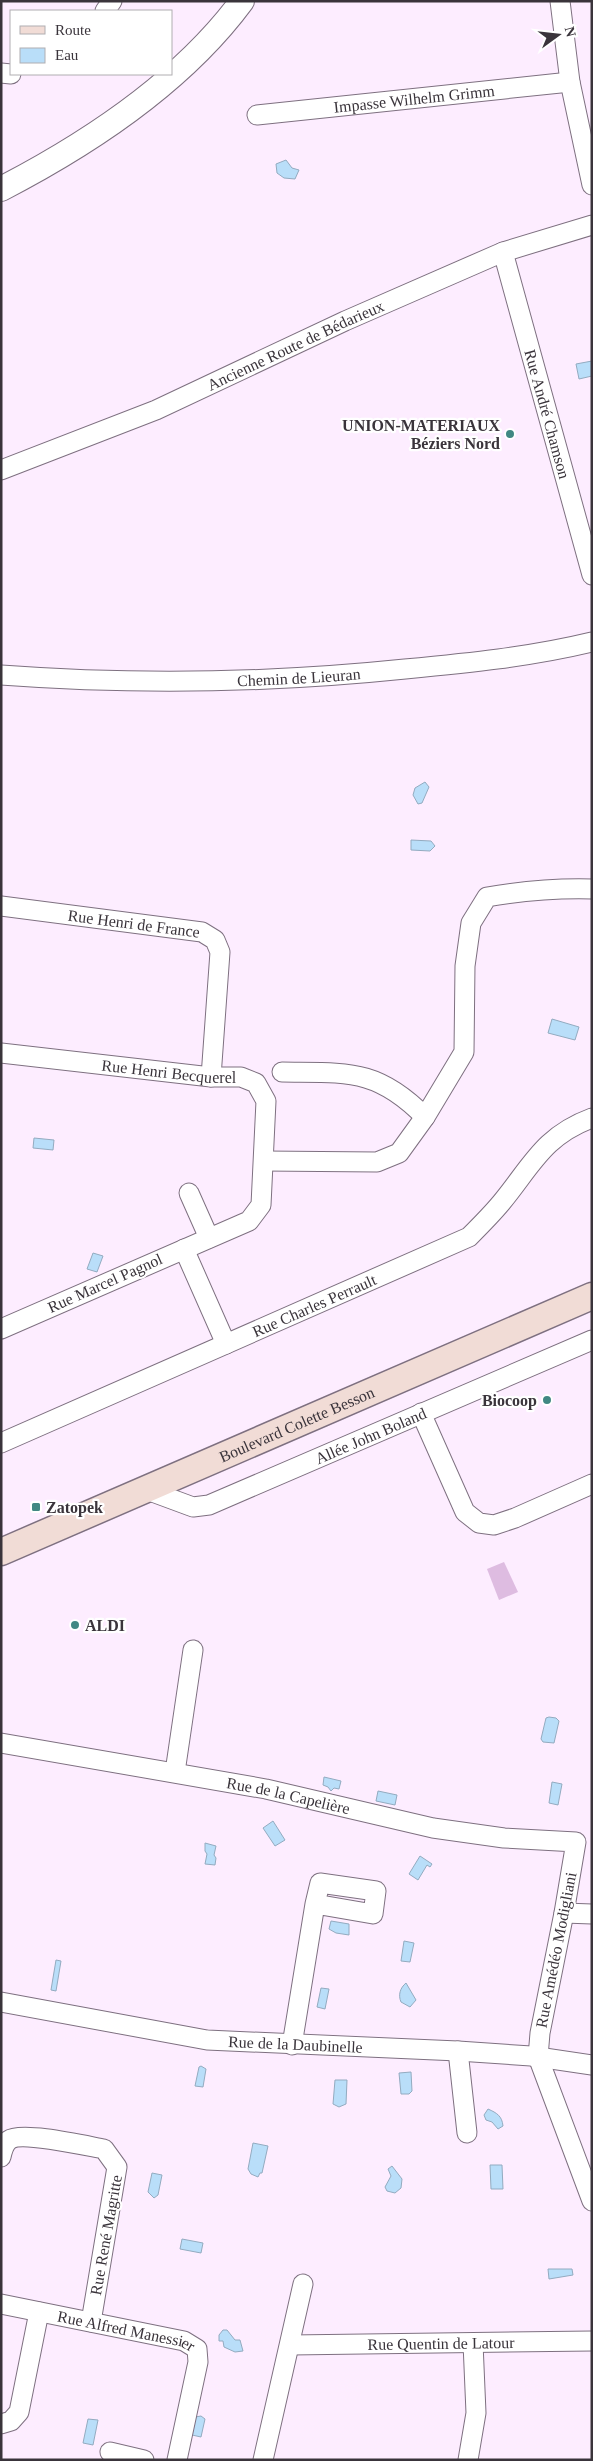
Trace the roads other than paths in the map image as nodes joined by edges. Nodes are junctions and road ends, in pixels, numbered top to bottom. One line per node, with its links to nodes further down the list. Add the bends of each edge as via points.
1 (242, 1): 3 (street)
2 (560, 1): 5 (street)
3 (172, 75)
4 (172, 75): 8 (street, via 91,137)
5 (570, 82): 6 (street, Impasse Wilhelm Grimm); 7 (street)
6 (257, 116)
7 (592, 185)
8 (1, 189)
9 (592, 225): 10 (street, Ancienne Route de Bédarieux)
10 (503, 252): 11 (street, Ancienne Route de Bédarieux, via 345,321 156,410); 12 (street, Rue André Chamson)
11 (1, 470)
12 (592, 575)
13 (592, 642): 14 (street, Chemin de Lieuran, via 541,654 303,679 214,682)
14 (1, 675)
15 (592, 889): 20 (street, via 567,888 487,897 470,923 465,966 464,1052)
16 (1, 906): 19 (street, Rue Henri de France, via 202,932 215,940 220,952)
17 (1, 1053): 19 (street, Rue Henri Becquerel)
18 (282, 1072): 20 (street, via 354,1073 387,1085)
19 (211, 1077): 22 (street, Rue Henri Becquerel, via 241,1077 256,1083 262,1091 266,1101)
20 (425, 1117): 22 (street, via 400,1153 377,1162)
21 (592, 1118): 30 (street, Rue Charles Perrault, via 560,1134 535,1156 501,1204 469,1237)
22 (264, 1161): 24 (street, Rue Marcel Pagnol, via 261,1206 249,1221)
23 (189, 1194): 24 (street)
24 (209, 1238): 25 (street, Rue Marcel Pagnol)
25 (184, 1249): 28 (street, Rue Marcel Pagnol); 30 (street)
26 (592, 1284): 35 (main road, Boulevard Colette Besson)
27 (592, 1296): 34 (main road, Boulevard Colette Besson)
28 (1, 1328)
29 (592, 1340): 31 (street, Allée John Boland)
30 (226, 1344): 32 (street, Rue Charles Perrault)
31 (421, 1413): 33 (street, via 465,1512 480,1523 494,1525 515,1518); 34 (street, Allée John Boland, via 209,1505 193,1507)
32 (1, 1443)
33 (592, 1484)
34 (147, 1490): 36 (main road, Boulevard Colette Besson)
35 (1, 1538)
36 (1, 1552)
37 (193, 1650): 39 (street)
38 (1, 1743): 39 (street, Rue de la Capelière)
39 (175, 1772): 40 (street, Rue de la Capelière, via 286,1793 433,1828 504,1838)
40 (576, 1842): 42 (street, Rue Amédéo Modigliani)
41 (315, 1904): 45 (street)
42 (564, 1913): 43 (street); 47 (street, Rue Amédéo Modigliani)
43 (592, 1914)
44 (1, 2002): 45 (street, Rue de la Daubinelle, via 207,2040)
45 (292, 2045): 46 (street, Rue de la Daubinelle)
46 (458, 2051): 47 (street, Rue de la Daubinelle); 49 (street)
47 (538, 2057): 48 (street, Rue de la Daubinelle); 51 (street)
48 (592, 2065)
49 (467, 2133)
50 (1, 2157): 55 (street, Rue René Magritte, via 9,2140 23,2135 104,2149 118,2167)
51 (592, 2201)
52 (303, 2284): 58 (street)
53 (1, 2304): 54 (street, Rue Alfred Manessier)
54 (39, 2312): 55 (street, Rue Alfred Manessier); 59 (street, via 18,2412 11,2421)
55 (90, 2322): 62 (street, Rue Alfred Manessier, via 184,2342 197,2349 198,2362)
56 (592, 2341): 57 (street, Rue Quentin de Latour)
57 (473, 2343): 58 (street, Rue Quentin de Latour); 64 (street, via 476,2413)
58 (290, 2344): 63 (street)
59 (1, 2424)
60 (110, 2452): 61 (street)
61 (144, 2460)
62 (178, 2460)
63 (263, 2460)
64 (468, 2460)

